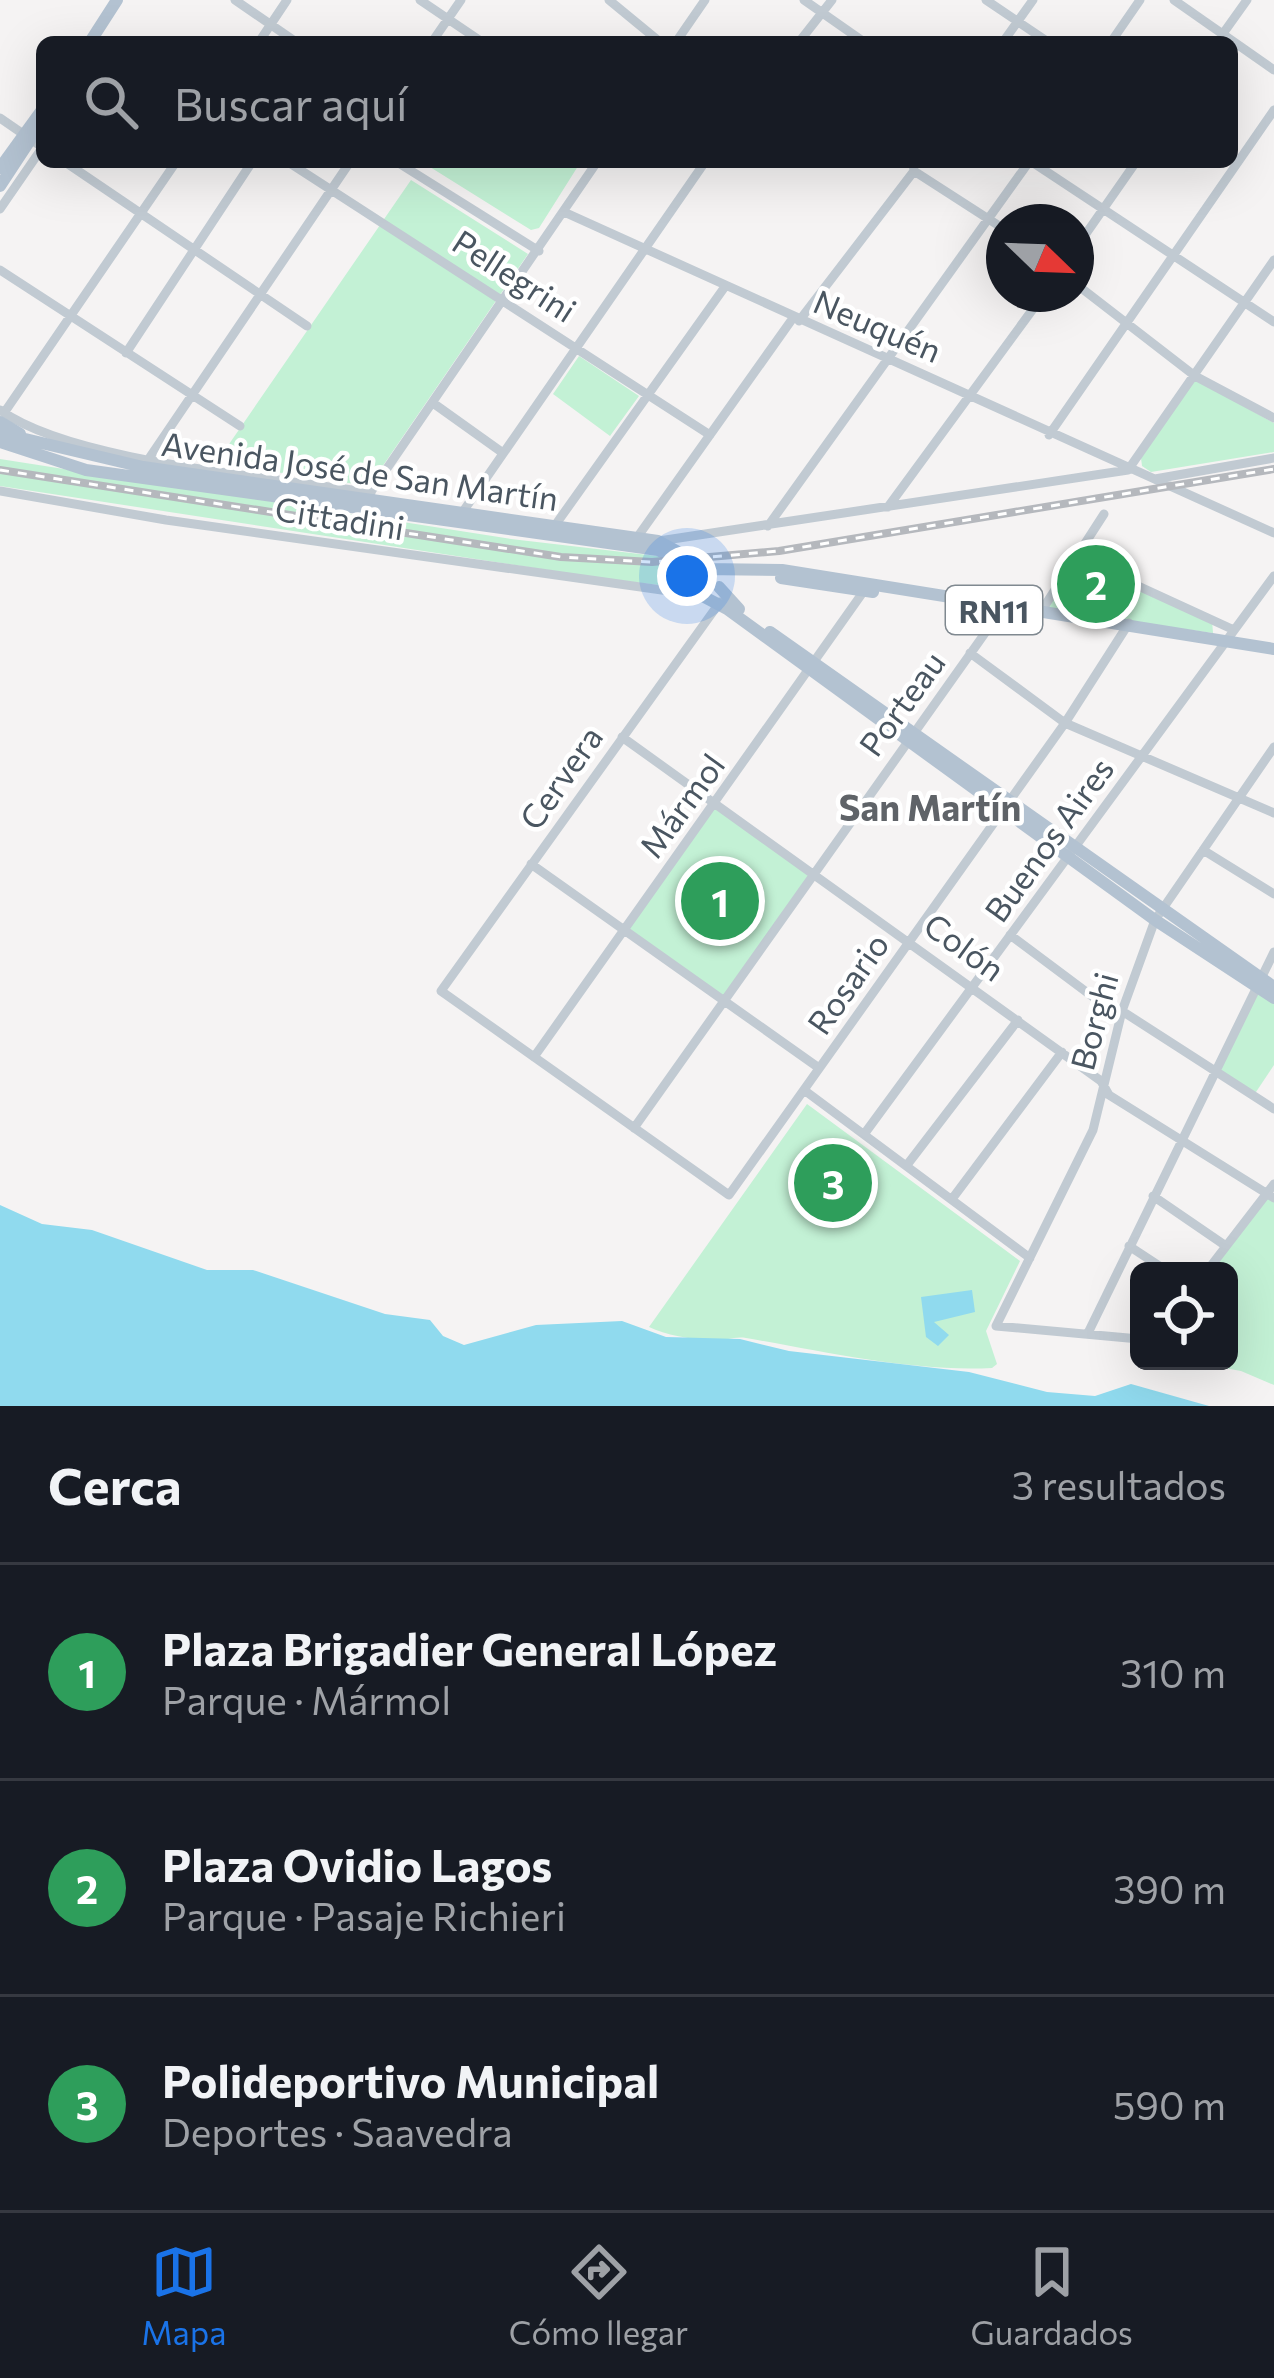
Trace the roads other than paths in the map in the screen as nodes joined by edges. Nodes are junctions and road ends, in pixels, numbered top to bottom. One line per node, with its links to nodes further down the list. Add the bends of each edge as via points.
1 (117, 0): 19 (main road)
2 (235, 0): 18 (street)
3 (287, 0): 18 (street)
4 (420, 0): 16 (street)
5 (460, 0): 16 (street)
6 (609, 0): 24 (street)
7 (705, 0): 25 (street)
8 (804, 0): 15 (street)
9 (832, 0): 15 (street)
10 (986, 0): 17 (street)
11 (1033, 0): 17 (street)
12 (1140, 0): 30 (street)
13 (1174, 0): 31 (street)
14 (1247, 0): 32 (street)
15 (824, 12): 26 (street); 27 (street)
16 (448, 19): 22 (street); 23 (street)
17 (1018, 22): 28 (street); 29 (street)
18 (271, 25): 20 (street); 21 (street)
19 (94, 36)
20 (263, 36)
21 (287, 36)
22 (436, 36)
23 (473, 36)
24 (652, 36)
25 (680, 36)
26 (804, 36)
27 (857, 36)
28 (1008, 36)
29 (1039, 36)
30 (1116, 36)
31 (1217, 36)
32 (1220, 36)
33 (1238, 49): 34 (street)
34 (1274, 70)
35 (1274, 110): 38 (street)
36 (2, 124): 37 (street)
37 (35, 142): 39 (main road); 54 (main road); 58 (street)
38 (1238, 162)
39 (0, 168)
40 (73, 168): 60 (street)
41 (172, 168): 60 (street)
42 (248, 168): 64 (street)
43 (297, 168): 55 (street, Pellegrini)
44 (346, 168): 55 (street)
45 (407, 168): 66 (street)
46 (593, 168): 59 (street)
47 (701, 168): 65 (street)
48 (912, 168): 77 (street)
49 (917, 168): 61 (street)
50 (1026, 168): 56 (street)
51 (1040, 168): 57 (street)
52 (1132, 168): 57 (street)
53 (1234, 168): 67 (street)
54 (0, 186)
55 (331, 191): 71 (street); 73 (street, Pellegrini)
56 (999, 204)
57 (1105, 207): 63 (street); 67 (street)
58 (0, 209)
59 (564, 212): 65 (street, Neuquén); 66 (street)
60 (141, 214): 64 (street); 76 (street)
61 (986, 216)
62 (986, 222): 83 (street)
63 (1094, 223)
64 (195, 250): 71 (street); 82 (street)
65 (644, 250): 70 (street, Neuquén); 81 (street)
66 (539, 251): 73 (street)
67 (1174, 254): 74 (street); 79 (street)
68 (1274, 260): 74 (street)
69 (0, 270): 76 (street)
70 (724, 288): 77 (street, Neuquén); 85 (street)
71 (260, 294): 80 (street); 86 (street)
72 (1094, 299): 79 (street)
73 (506, 300): 81 (street, Pellegrini); 88 (street)
74 (1245, 302): 78 (street); 84 (street)
75 (1030, 312): 87 (street)
76 (70, 316): 82 (street); 89 (street)
77 (796, 320): 83 (street, Neuquén); 93 (street)
78 (1274, 322)
79 (1124, 325): 84 (street); 94 (street)
80 (307, 326)
81 (578, 347): 85 (street, Pellegrini); 97 (street)
82 (126, 353): 86 (street)
83 (889, 358): 87 (street, Neuquén); 111 (street)
84 (1195, 376): 90 (street); 102 (street)
85 (647, 394): 93 (street, Pellegrini); 110 (street)
86 (192, 395): 91 (street); 99 (street)
87 (970, 395): 94 (street, Neuquén); 106 (street)
88 (433, 403): 97 (street); 105 (street)
89 (1, 415): 96 (main road); 99 (street, via 60,441)
90 (1273, 417)
91 (239, 426)
92 (0, 433): 96 (main road, Avenida José de San Martín)
93 (710, 435): 109 (street)
94 (1048, 436): 102 (street, Neuquén)
95 (0, 442): 101 (main road, Avenida José de San Martín)
96 (42, 446): 105 (main road, Avenida José de San Martín)
97 (503, 453): 108 (street)
98 (0, 454): 101 (main road)
99 (150, 457): 105 (street)
100 (1274, 458): 103 (street)
101 (86, 470): 108 (main road, Avenida José de San Martín)
102 (1128, 470): 103 (street, Neuquén); 106 (street)
103 (1155, 479): 113 (street, Neuquén)
104 (0, 491): 121 (street, Cittadini, via 672,592)
105 (367, 497): 108 (main road, Avenida José de San Martín)
106 (888, 507): 111 (street)
107 (1104, 514): 117 (street)
108 (459, 520): 110 (main road, Avenida José de San Martín); 121 (main road, Avenida José de San Martín, via 658,550 686,566)
109 (650, 520): 114 (street); 115 (street)
110 (556, 524): 114 (main road, Avenida José de San Martín)
111 (769, 526): 112 (street)
112 (704, 533): 115 (street); 116 (street)
113 (1274, 533)
114 (636, 539): 115 (main road, Avenida José de San Martín)
115 (657, 541): 116 (main road, Avenida José de San Martín)
116 (687, 554): 118 (main road, Avenida José de San Martín)
117 (1075, 557): 124 (street); 125 (street)
118 (710, 569): 120 (main road, RN11, via 782,570); 121 (main road); 122 (main road)
119 (1274, 576): 128 (street, Buenos Aires)
120 (867, 587): 122 (main road, RN11, via 735,577); 123 (main road, RN11); 131 (street, Mármol)
121 (695, 588): 122 (main road, Avenida José de San Martín)
122 (721, 593): 131 (main road); 133 (street, Cervera)
123 (1000, 607): 124 (main road, RN11); 126 (main road, RN11); 130 (street, Porteau)
124 (1042, 610): 126 (main road, RN11)
125 (1212, 620): 127 (street); 128 (street)
126 (1129, 627): 127 (main road, RN11); 128 (main road, RN11); 132 (street, Rosario)
127 (1208, 635): 128 (main road, RN11)
128 (1228, 638): 129 (main road, RN11); 136 (street, Buenos Aires)
129 (1274, 652)
130 (970, 653): 132 (street); 134 (street, Porteau)
131 (812, 669): 134 (main road); 138 (street, Mármol)
132 (1065, 723): 136 (street); 139 (street, Rosario)
133 (622, 736): 138 (street, Colón); 143 (street, Cervera)
134 (909, 737): 139 (main road); 144 (street, Porteau)
135 (1274, 747): 137 (street, Borghi)
136 (1143, 755): 137 (street); 142 (street, Buenos Aires)
137 (1241, 795): 140 (street); 141 (street, Borghi)
138 (716, 803): 144 (street, Colón); 147 (street, Mármol)
139 (1006, 807): 142 (main road); 149 (street, Rosario)
140 (1274, 813)
141 (1203, 850): 145 (street); 146 (street, Borghi)
142 (1071, 852): 146 (main road); 148 (street, Buenos Aires)
143 (531, 864): 147 (street); 159 (street, Cervera, via 441,992)
144 (814, 872): 149 (street, Colón); 155 (street, Porteau)
145 (1274, 894)
146 (1158, 915): 151 (main road); 156 (street, Borghi)
147 (625, 930): 155 (street); 159 (street, Mármol)
148 (1010, 935): 152 (street, Buenos Aires); 156 (street)
149 (910, 939): 152 (street, Colón); 160 (street, Rosario)
150 (1274, 952): 151 (street)
151 (1256, 981): 153 (main road); 154 (main road); 161 (street)
152 (974, 985): 157 (street, Colón); 166 (street, Buenos Aires)
153 (1274, 987)
154 (1274, 998)
155 (724, 1002): 160 (street); 165 (street, Porteau)
156 (1121, 1014): 161 (street); 162 (street, Borghi)
157 (1018, 1020): 158 (street, Colón); 168 (street)
158 (1062, 1052): 162 (street, Colón); 172 (street)
159 (534, 1057): 165 (street)
160 (819, 1068): 163 (street, Rosario)
161 (1213, 1068): 164 (street); 167 (street)
162 (1104, 1084): 167 (street, Colón, via 1108,1095); 175 (street, Borghi, via 1093,1130)
163 (804, 1090): 165 (street, Rosario, via 729,1195); 166 (street)
164 (1274, 1109)
165 (634, 1128)
166 (865, 1133): 168 (street)
167 (1180, 1141): 170 (street); 171 (street, Colón)
168 (907, 1166): 172 (street)
169 (1274, 1184): 171 (street)
170 (1153, 1196): 173 (street); 174 (street)
171 (1270, 1196): 174 (street)
172 (952, 1199): 175 (street)
173 (1129, 1246): 176 (street); 178 (street)
174 (1226, 1246): 177 (street)
175 (1030, 1258): 178 (street, Borghi, via 996,1326)
176 (1153, 1262)
177 (1214, 1262)
178 (1088, 1333): 179 (street)
179 (1130, 1338)

